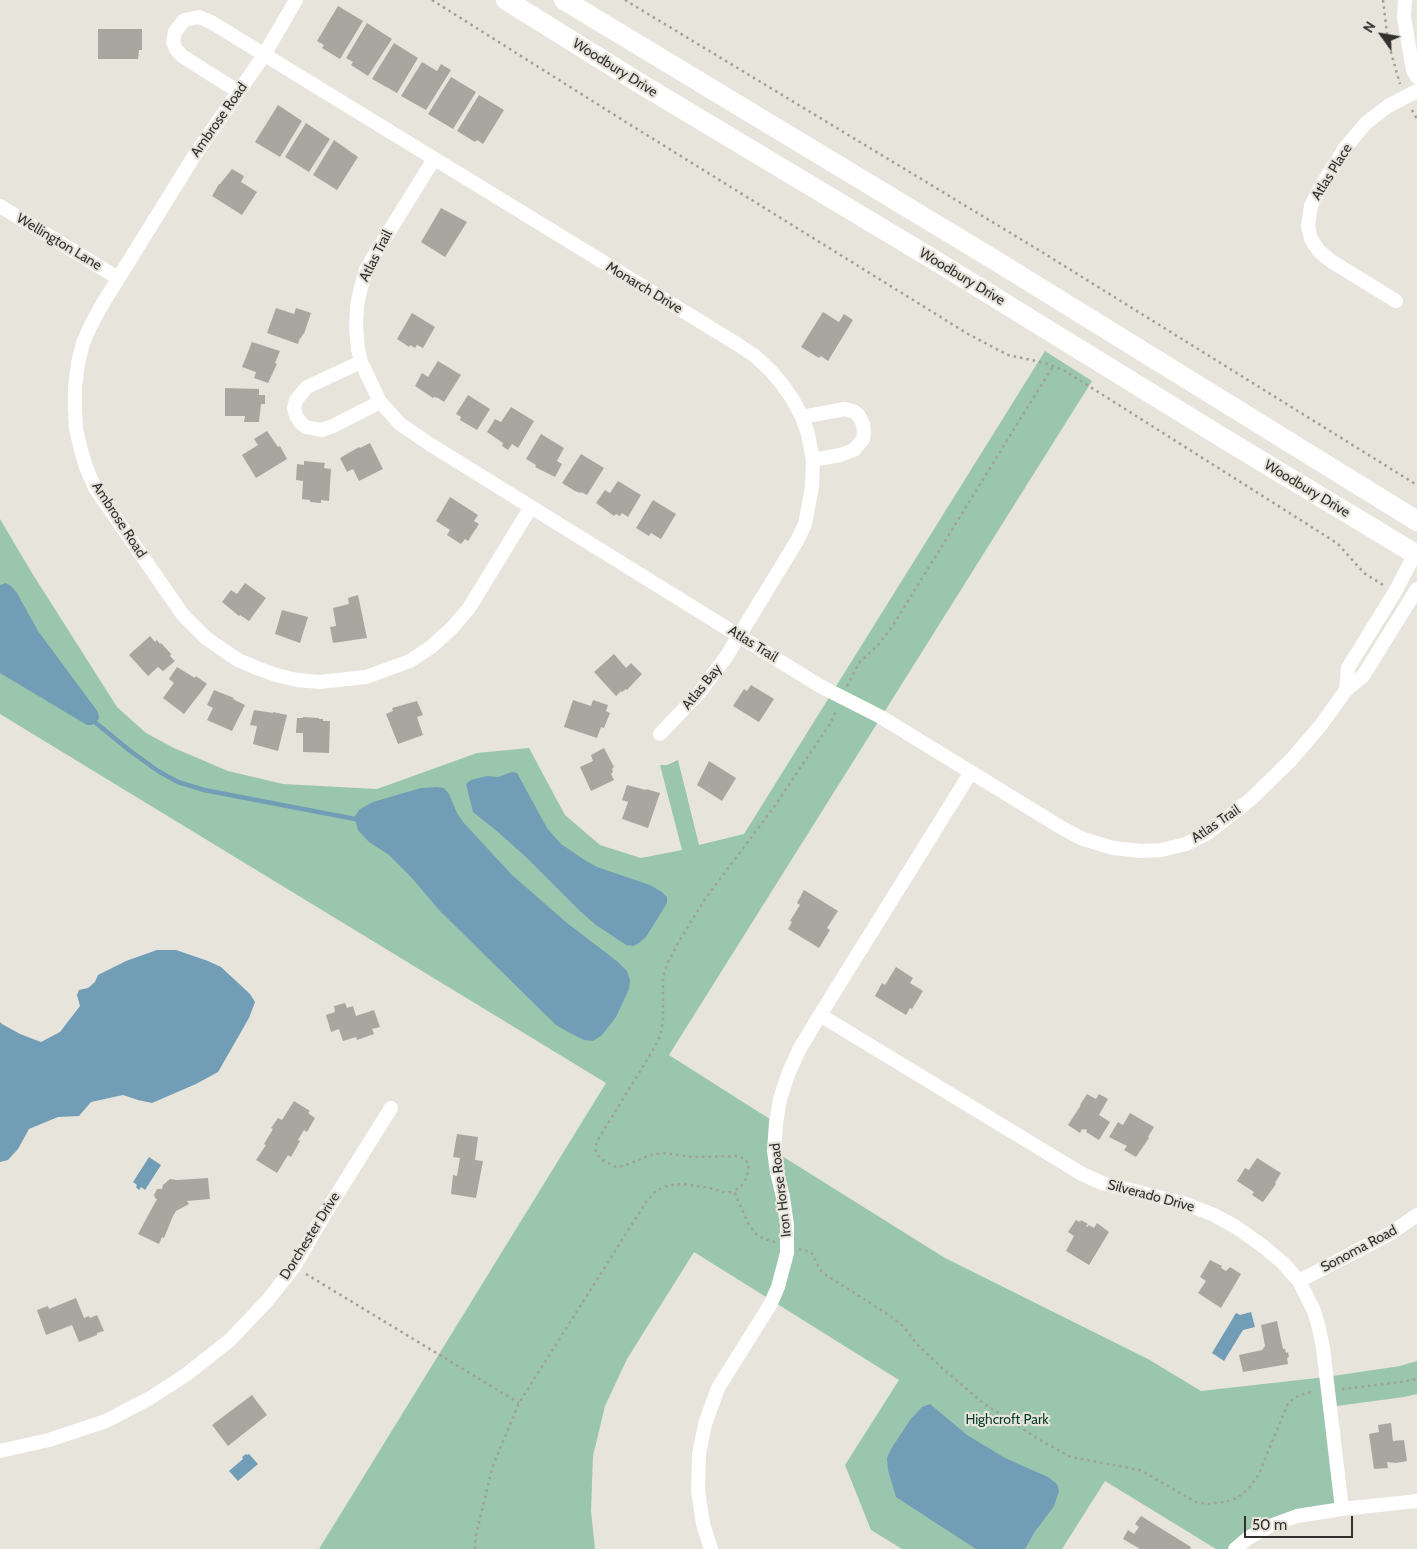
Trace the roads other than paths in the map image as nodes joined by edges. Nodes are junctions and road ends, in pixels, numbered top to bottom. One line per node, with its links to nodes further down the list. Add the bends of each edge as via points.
1 (296, 0): 5 (street, Ambrose Road)
2 (506, 0): 19 (main road, Woodbury Drive)
3 (564, 0): 18 (main road)
4 (1405, 0): 6 (street, via 1404,17)
5 (264, 54): 8 (street, Ambrose Road); 8 (street, Monarch Drive, via 205,19 191,18 179,26 174,42 182,56); 9 (street, Monarch Drive)
6 (1417, 77)
7 (1417, 91): 12 (street, Atlas Place, via 1388,106 1366,123 1317,193 1308,226 1319,251)
8 (238, 92): 11 (street, Ambrose Road)
9 (434, 159): 13 (street, Atlas Trail, via 366,270 357,306); 15 (street, Monarch Drive, via 755,356 782,384)
10 (0, 206): 11 (street, Wellington Lane)
11 (118, 278): 17 (street, Ambrose Road, via 90,327 78,364 76,429 86,467 95,488 183,615 206,638 238,660 276,675 320,682 366,677 410,661 431,647 469,608)
12 (1396, 301)
13 (361, 362): 14 (street, Atlas Trail); 14 (street, via 307,387 296,400 296,416 306,427 321,430)
14 (380, 402): 17 (street, Atlas Trail, via 410,431)
15 (802, 417): 16 (street, Monarch Drive); 16 (street, via 844,409 855,412 863,424 863,438 854,450)
16 (813, 460): 21 (street, Monarch Drive, via 805,524)
17 (531, 507): 21 (street, Atlas Trail)
18 (1417, 521)
19 (1416, 553): 22 (street, Atlas Trail, via 1348,668)
20 (1417, 589): 22 (street, Atlas Trail, via 1363,676)
21 (740, 636): 23 (street, Atlas Bay, via 699,693); 24 (street, Atlas Trail)
22 (1346, 690): 24 (street, Atlas Trail, via 1297,754 1251,799 1206,834 1175,847 1128,850 1090,841 1062,828)
23 (660, 734)
24 (971, 772): 25 (street, Iron Horse Road)
25 (820, 1015): 28 (street, Silverado Drive, via 1082,1174 1102,1183 1183,1203 1236,1227 1283,1263); 32 (street, Iron Horse Road, via 789,1072 776,1123 775,1158 787,1225 783,1271 770,1305 718,1388 705,1424 699,1454 698,1490 703,1524)
26 (391, 1108): 29 (street, Dorchester Drive, via 294,1267 230,1340 187,1374 106,1421 49,1440)
27 (1417, 1215): 28 (street, Sonoma Road, via 1391,1233)
28 (1299, 1281): 31 (street, Silverado Drive, via 1314,1311 1323,1348)
29 (0, 1451)
30 (1417, 1500): 31 (street)
31 (1342, 1509): 33 (street, via 1297,1516 1270,1526)
32 (712, 1549)
33 (1235, 1549)

